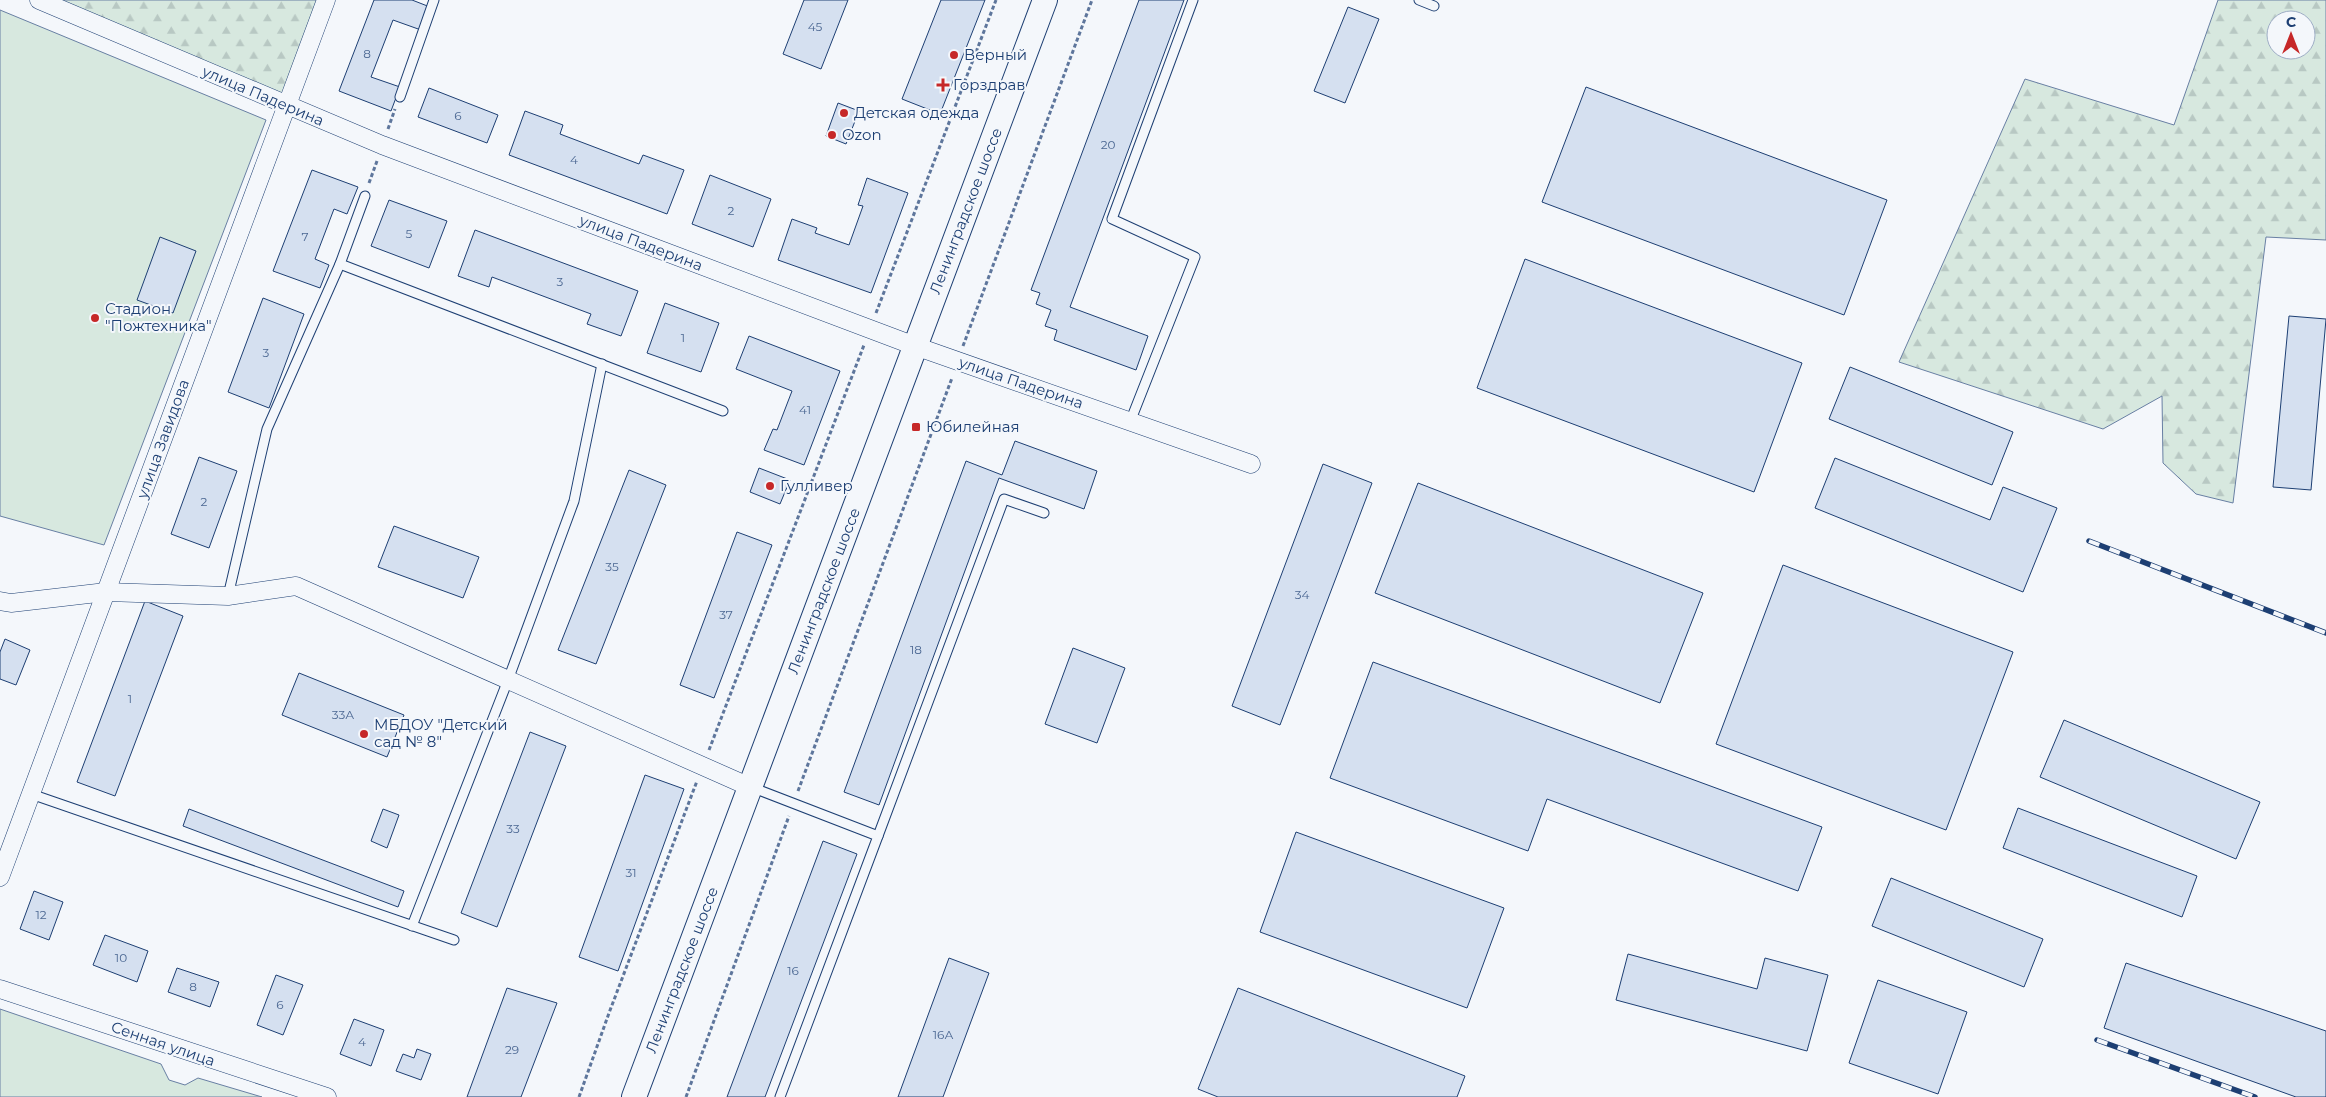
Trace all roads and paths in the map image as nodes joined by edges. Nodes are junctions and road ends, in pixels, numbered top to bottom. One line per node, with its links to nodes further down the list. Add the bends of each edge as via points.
1 (40, 0): 11 (street, улица Падерина)
2 (326, 0): 11 (street, улица Завидова)
3 (434, 0): 10 (lane)
4 (996, 0): 14 (path)
5 (1045, 0): 15 (main road, Ленинградское шоссе)
6 (1092, 0): 16 (path)
7 (1193, 0): 19 (lane, via 1112,219 1195,257)
8 (1419, 0): 9 (lane)
9 (1434, 6)
10 (400, 97)
11 (286, 106): 14 (street, улица Падерина, via 382,146); 22 (street, улица Завидова)
12 (365, 196): 13 (lane)
13 (340, 264): 17 (lane); 23 (lane, via 267,428)
14 (870, 329): 15 (street, улица Падерина); 26 (path)
15 (915, 346): 16 (street, улица Падерина); 27 (main road, Ленинградское шоссе)
16 (958, 361): 19 (street, улица Падерина); 29 (path)
17 (602, 364): 18 (lane); 25 (lane, via 574,501)
18 (723, 411)
19 (1130, 422): 20 (street, улица Падерина)
20 (1250, 464)
21 (1044, 513): 30 (lane, via 1004,499)
22 (106, 592): 23 (street); 24 (street, via 11,603); 28 (street, улица Завидова)
23 (228, 596): 25 (street, via 296,586)
24 (0, 600)
25 (508, 680): 26 (street); 32 (lane)
26 (703, 766): 27 (street); 36 (path)
27 (750, 787): 29 (lane); 37 (main road, Ленинградское шоссе)
28 (31, 794): 31 (street, улица Завидова); 32 (lane)
29 (793, 803): 30 (lane); 38 (path)
30 (878, 836): 39 (lane)
31 (0, 877)
32 (412, 926): 33 (lane)
33 (454, 940)
34 (0, 989): 35 (street, Сенная улица)
35 (327, 1097)
36 (579, 1097)
37 (634, 1097)
38 (686, 1097)
39 (780, 1097)

